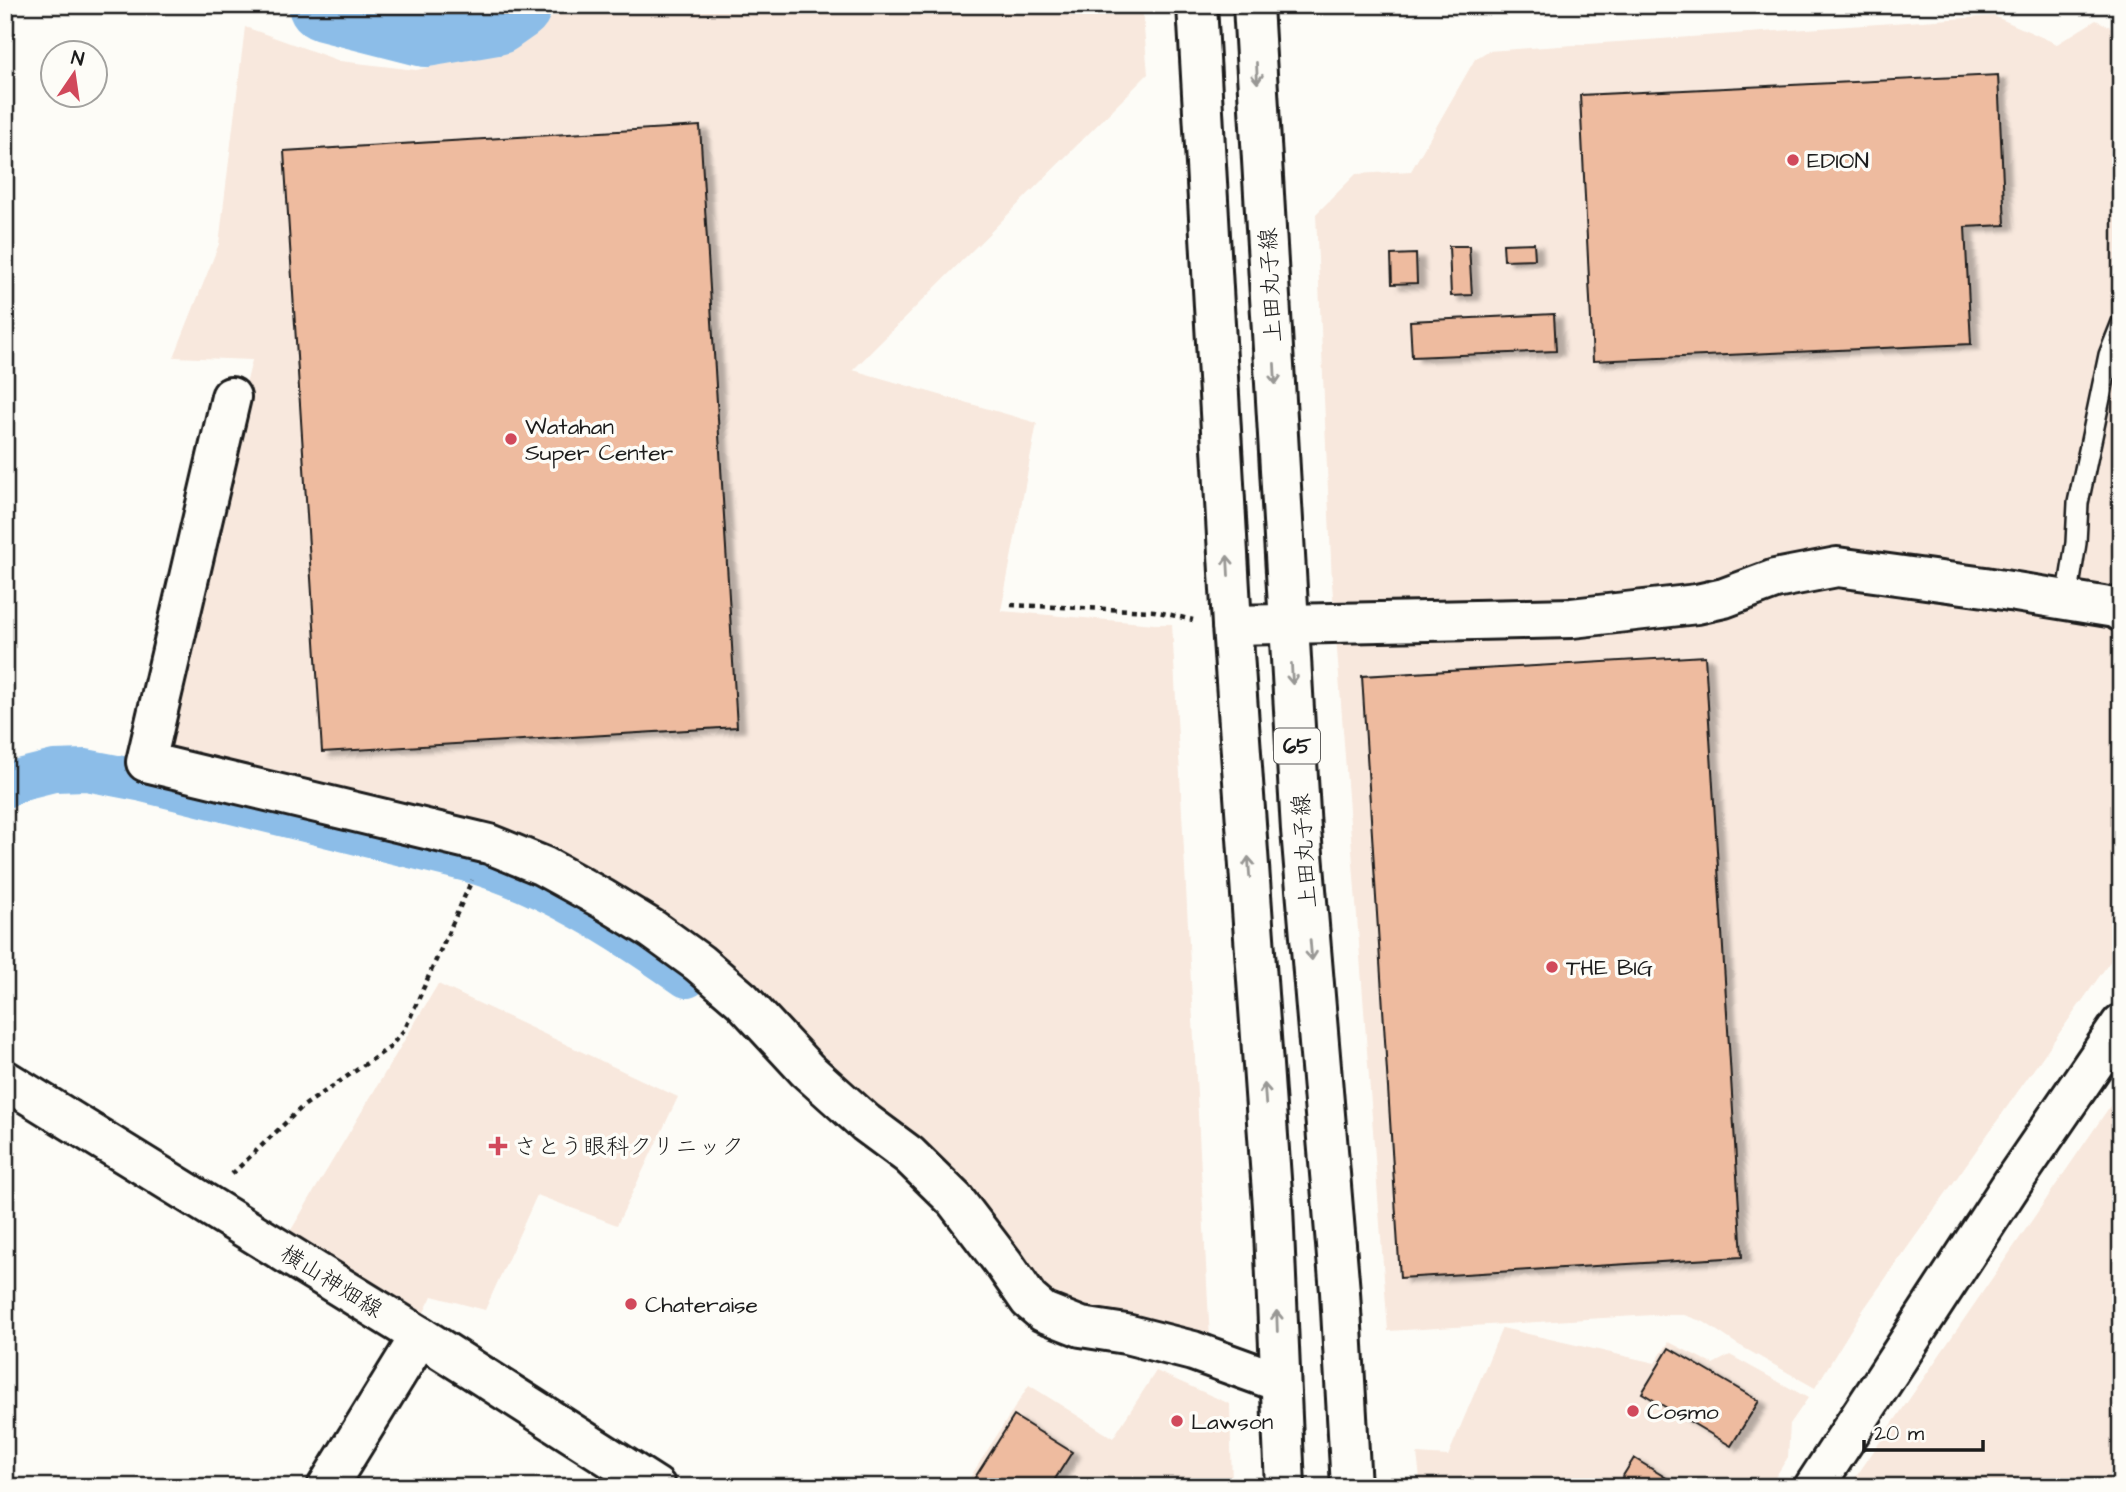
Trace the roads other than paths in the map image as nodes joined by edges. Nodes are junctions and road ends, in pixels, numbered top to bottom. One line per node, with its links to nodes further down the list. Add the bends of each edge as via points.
1 (1197, 5): 8 (street, 65, one-way to 1)
2 (1253, 5): 7 (street, 上田丸子線 / 65, one-way to 7)
3 (2121, 325): 5 (lane, via 2109,355 2078,503)
4 (231, 397): 12 (street, via 146,762 489,844 543,866 652,929 741,1000 807,1070 955,1200 1029,1300 1043,1312 1081,1327 1193,1351)
5 (2067, 600): 6 (street); 7 (street, via 1837,567 1775,579 1697,604 1572,618)
6 (2121, 612)
7 (1290, 624): 8 (street); 16 (street, 上田丸子線 / 65, one-way to 16, via 1301,831 1340,1292)
8 (1232, 625): 12 (street, 65, one-way to 8, via 1273,1208)
9 (2121, 1024): 17 (street)
10 (5, 1080): 11 (street, 横山神畑線)
11 (420, 1336): 13 (street); 14 (street, 横山神畑線)
12 (1279, 1382): 15 (street, 65)
13 (327, 1487)
14 (656, 1487)
15 (1285, 1487)
16 (1351, 1487)
17 (1814, 1487)

